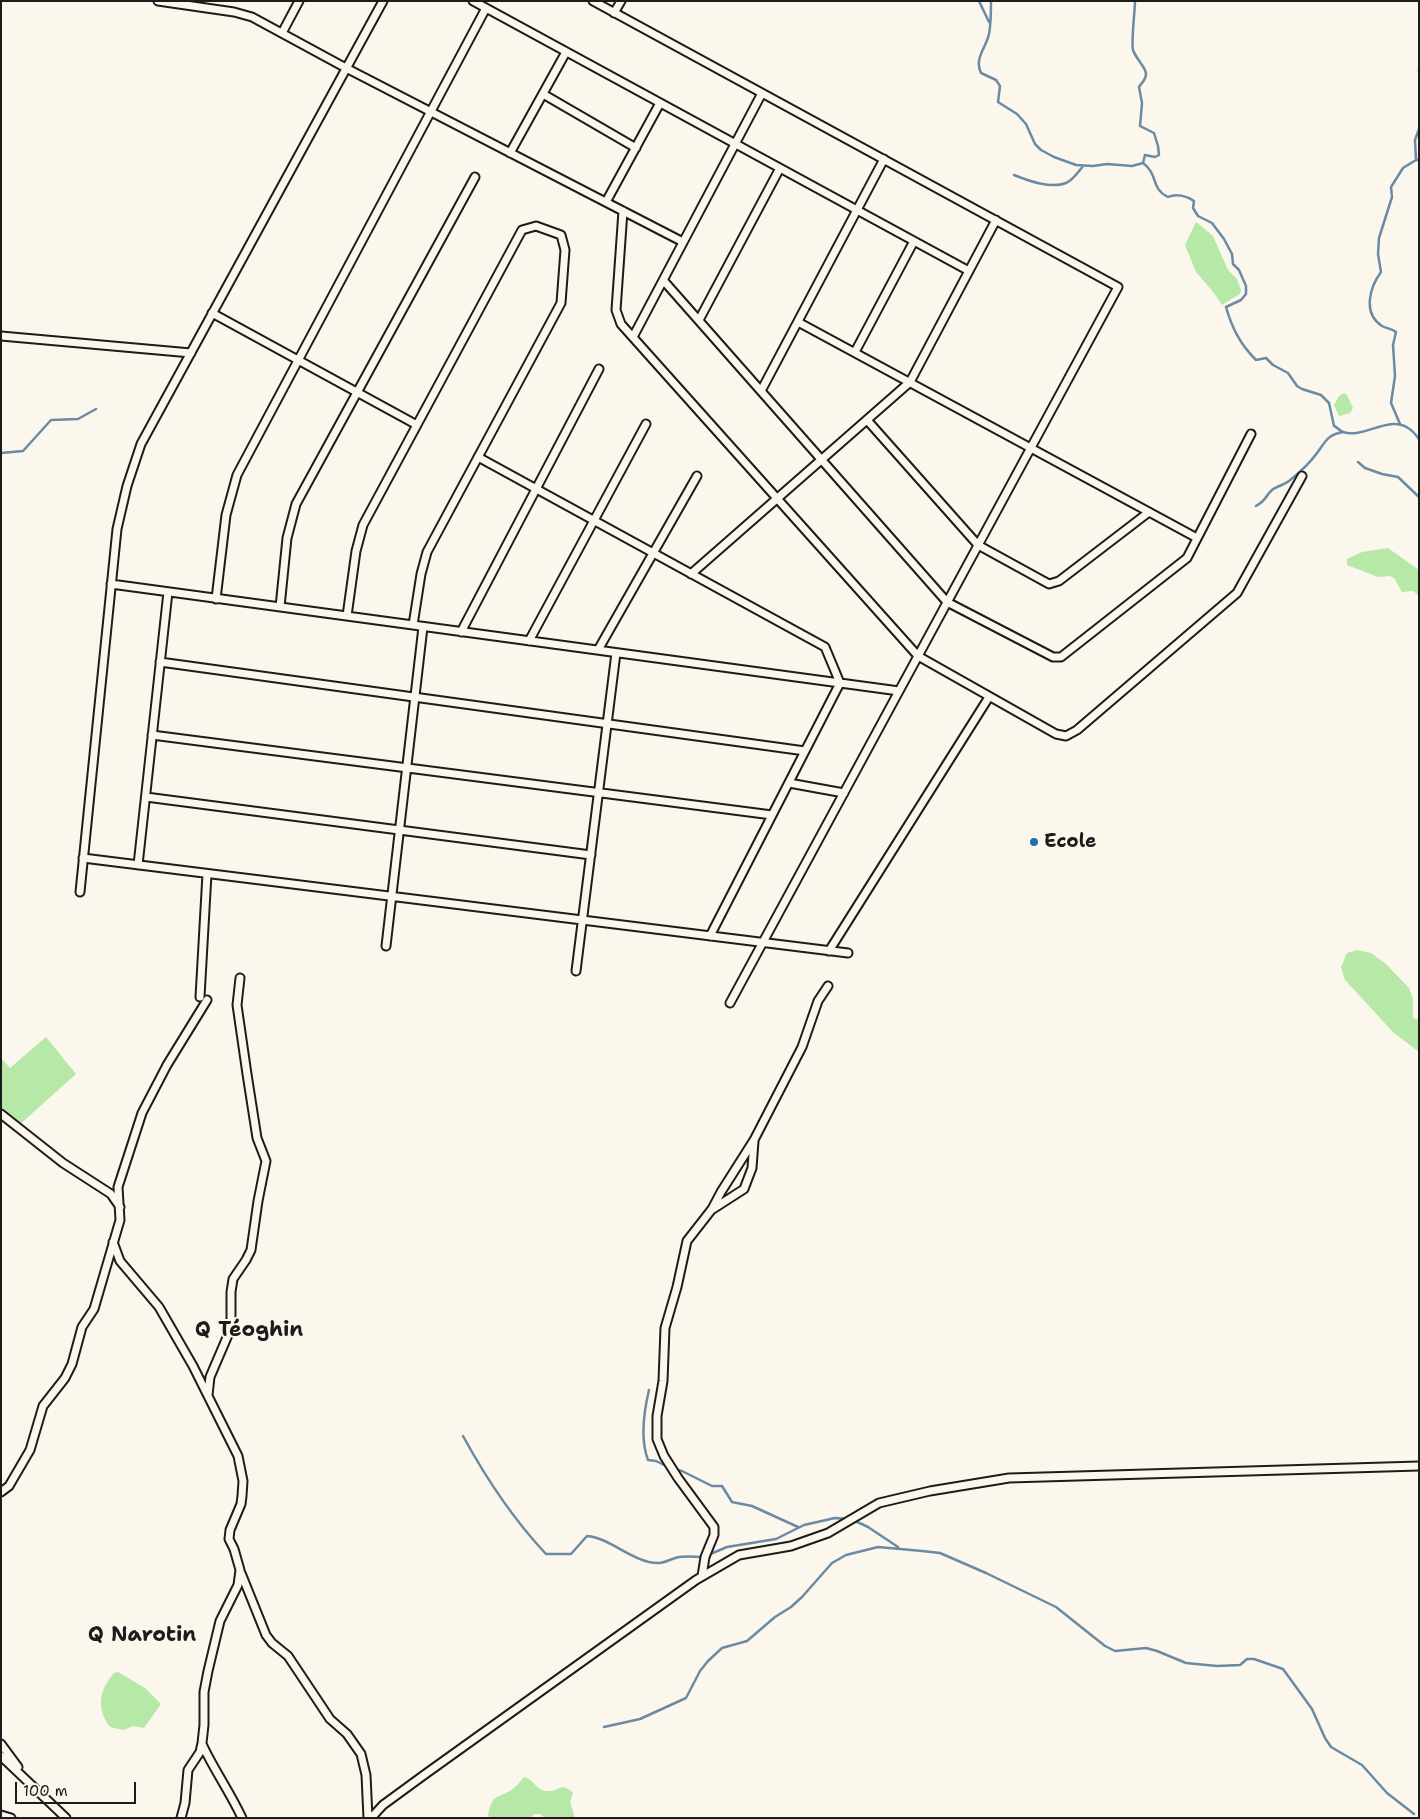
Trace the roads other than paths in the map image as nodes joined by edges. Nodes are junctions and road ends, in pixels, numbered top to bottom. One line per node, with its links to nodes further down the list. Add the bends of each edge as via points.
1 (158, 1): 7 (street)
2 (298, 1): 10 (street)
3 (383, 1): 12 (street)
4 (473, 1): 8 (street)
5 (593, 1): 9 (street)
6 (621, 1): 9 (street)
7 (168, 2): 10 (street, via 234,12 252,17)
8 (486, 8): 11 (street); 16 (street)
9 (614, 13): 13 (street)
10 (282, 33): 12 (street)
11 (566, 52): 14 (street); 15 (street)
12 (346, 68): 16 (street); 31 (street)
13 (762, 93): 17 (street); 20 (street)
14 (543, 94): 18 (street); 19 (street)
15 (660, 103): 17 (street); 18 (street)
16 (431, 112): 19 (street); 38 (street)
17 (735, 144): 21 (street); 28 (street)
18 (636, 148): 23 (street)
19 (510, 153): 23 (street)
20 (884, 159): 24 (street); 26 (street)
21 (780, 168): 24 (street); 32 (street)
22 (475, 177): 42 (street)
23 (606, 202): 25 (street)
24 (857, 210): 27 (street); 33 (street)
25 (623, 211): 28 (street); 35 (street, via 616,310 621,324)
26 (996, 220): 29 (street); 47 (street, via 1118,287)
27 (914, 241): 29 (street); 37 (street)
28 (683, 242): 30 (street)
29 (969, 271): 40 (street)
30 (663, 280): 32 (street); 35 (street)
31 (212, 313): 36 (street); 38 (street)
32 (699, 320): 41 (street)
33 (798, 322): 37 (street); 41 (street)
34 (1, 336): 36 (street)
35 (633, 337): 53 (street)
36 (191, 352): 60 (street, via 141,444 126,486)
37 (854, 352): 40 (street)
38 (298, 360): 42 (street); 62 (street, via 237,475 226,515)
39 (599, 369): 52 (street)
40 (910, 382): 43 (street); 47 (street)
41 (761, 391): 49 (street)
42 (357, 392): 45 (street); 64 (street, via 296,504 287,538)
43 (867, 420): 49 (street); 57 (street)
44 (646, 424): 55 (street)
45 (417, 425): 48 (street, via 522,230 536,226 561,235 565,250 562,304); 65 (street, via 363,525)
46 (1251, 434): 56 (street)
47 (1031, 448): 54 (street); 57 (street)
48 (478, 457): 52 (street); 66 (street, via 427,552)
49 (822, 459): 53 (street); 63 (street)
50 (697, 476): 58 (street)
51 (1302, 476): 76 (street, via 1237,593 1077,730 1066,736 1056,734)
52 (536, 489): 55 (street); 68 (street)
53 (777, 499): 59 (street); 72 (street)
54 (1149, 512): 56 (street); 57 (street, via 1059,581 1049,584)
55 (594, 520): 58 (street); 69 (street)
56 (1197, 538): 63 (street, via 1186,558 1062,657 1053,657)
57 (978, 546): 63 (street)
58 (653, 553): 59 (street); 70 (street)
59 (691, 574): 74 (street, via 825,648)
60 (111, 584): 61 (street); 89 (street)
61 (168, 592): 62 (street); 73 (street)
62 (216, 599): 64 (street)
63 (947, 602): 72 (street)
64 (280, 607): 65 (street)
65 (347, 616): 66 (street)
66 (413, 625): 67 (street)
67 (424, 627): 68 (street); 77 (street)
68 (461, 632): 69 (street)
69 (529, 641): 70 (street)
70 (598, 650): 71 (street)
71 (616, 653): 74 (street); 78 (street)
72 (918, 656): 75 (street); 76 (street)
73 (160, 662): 77 (street); 79 (street)
74 (840, 683): 75 (street); 80 (street)
75 (899, 691): 84 (street)
76 (990, 696): 98 (street)
77 (415, 698): 78 (street); 81 (street)
78 (607, 724): 80 (street); 83 (street)
79 (152, 735): 81 (street); 85 (street)
80 (805, 751): 82 (street)
81 (407, 768): 83 (street); 87 (street)
82 (789, 783): 84 (street); 86 (street)
83 (598, 792): 86 (street); 88 (street)
84 (844, 793): 96 (street)
85 (146, 798): 87 (street); 90 (street)
86 (772, 815): 95 (street)
87 (400, 830): 88 (street); 93 (street)
88 (591, 855): 94 (street)
89 (83, 858): 90 (street); 92 (street)
90 (138, 865): 91 (street)
91 (208, 874): 93 (street); 106 (street, via 204,999 142,1113 118,1187)
92 (80, 892)
93 (392, 897): 94 (street); 97 (street)
94 (582, 920): 95 (street); 100 (street)
95 (710, 936): 96 (street)
96 (763, 943): 98 (street); 103 (street)
97 (386, 946)
98 (829, 951): 99 (street)
99 (848, 953)
100 (576, 971)
101 (240, 978): 109 (street, via 237,1005 257,1138 266,1161 251,1250 233,1279 230,1328 210,1377)
102 (828, 986): 105 (street, via 818,1001 802,1048)
103 (730, 1003)
104 (1, 1114): 106 (street, via 63,1163 111,1194)
105 (754, 1140): 107 (street); 107 (street, via 752,1168 744,1189)
106 (120, 1207): 108 (street, via 120,1220)
107 (712, 1209): 113 (street, via 688,1241 665,1328 663,1381 657,1416 657,1439 664,1456 714,1527)
108 (113, 1242): 109 (street, via 120,1261 159,1307); 111 (street, via 96,1303 80,1334 72,1364 43,1406 30,1450 9,1486)
109 (208, 1395): 112 (street, via 238,1456 243,1481 241,1504 229,1539)
110 (1419, 1466): 113 (street, via 999,1480 879,1503 828,1533 791,1546 739,1555)
111 (1, 1492)
112 (240, 1570): 115 (street, via 238,1585 220,1621 208,1671); 123 (street, via 266,1635 288,1656 330,1719 347,1734 360,1754 366,1774)
113 (702, 1576): 123 (street)
114 (1, 1744): 117 (street)
115 (202, 1744): 121 (street, via 188,1770); 122 (street)
116 (1, 1756): 117 (street)
117 (32, 1785): 120 (street)
118 (1, 1815): 119 (street)
119 (11, 1818)
120 (66, 1818)
121 (181, 1818)
122 (242, 1818)
123 (369, 1818)

